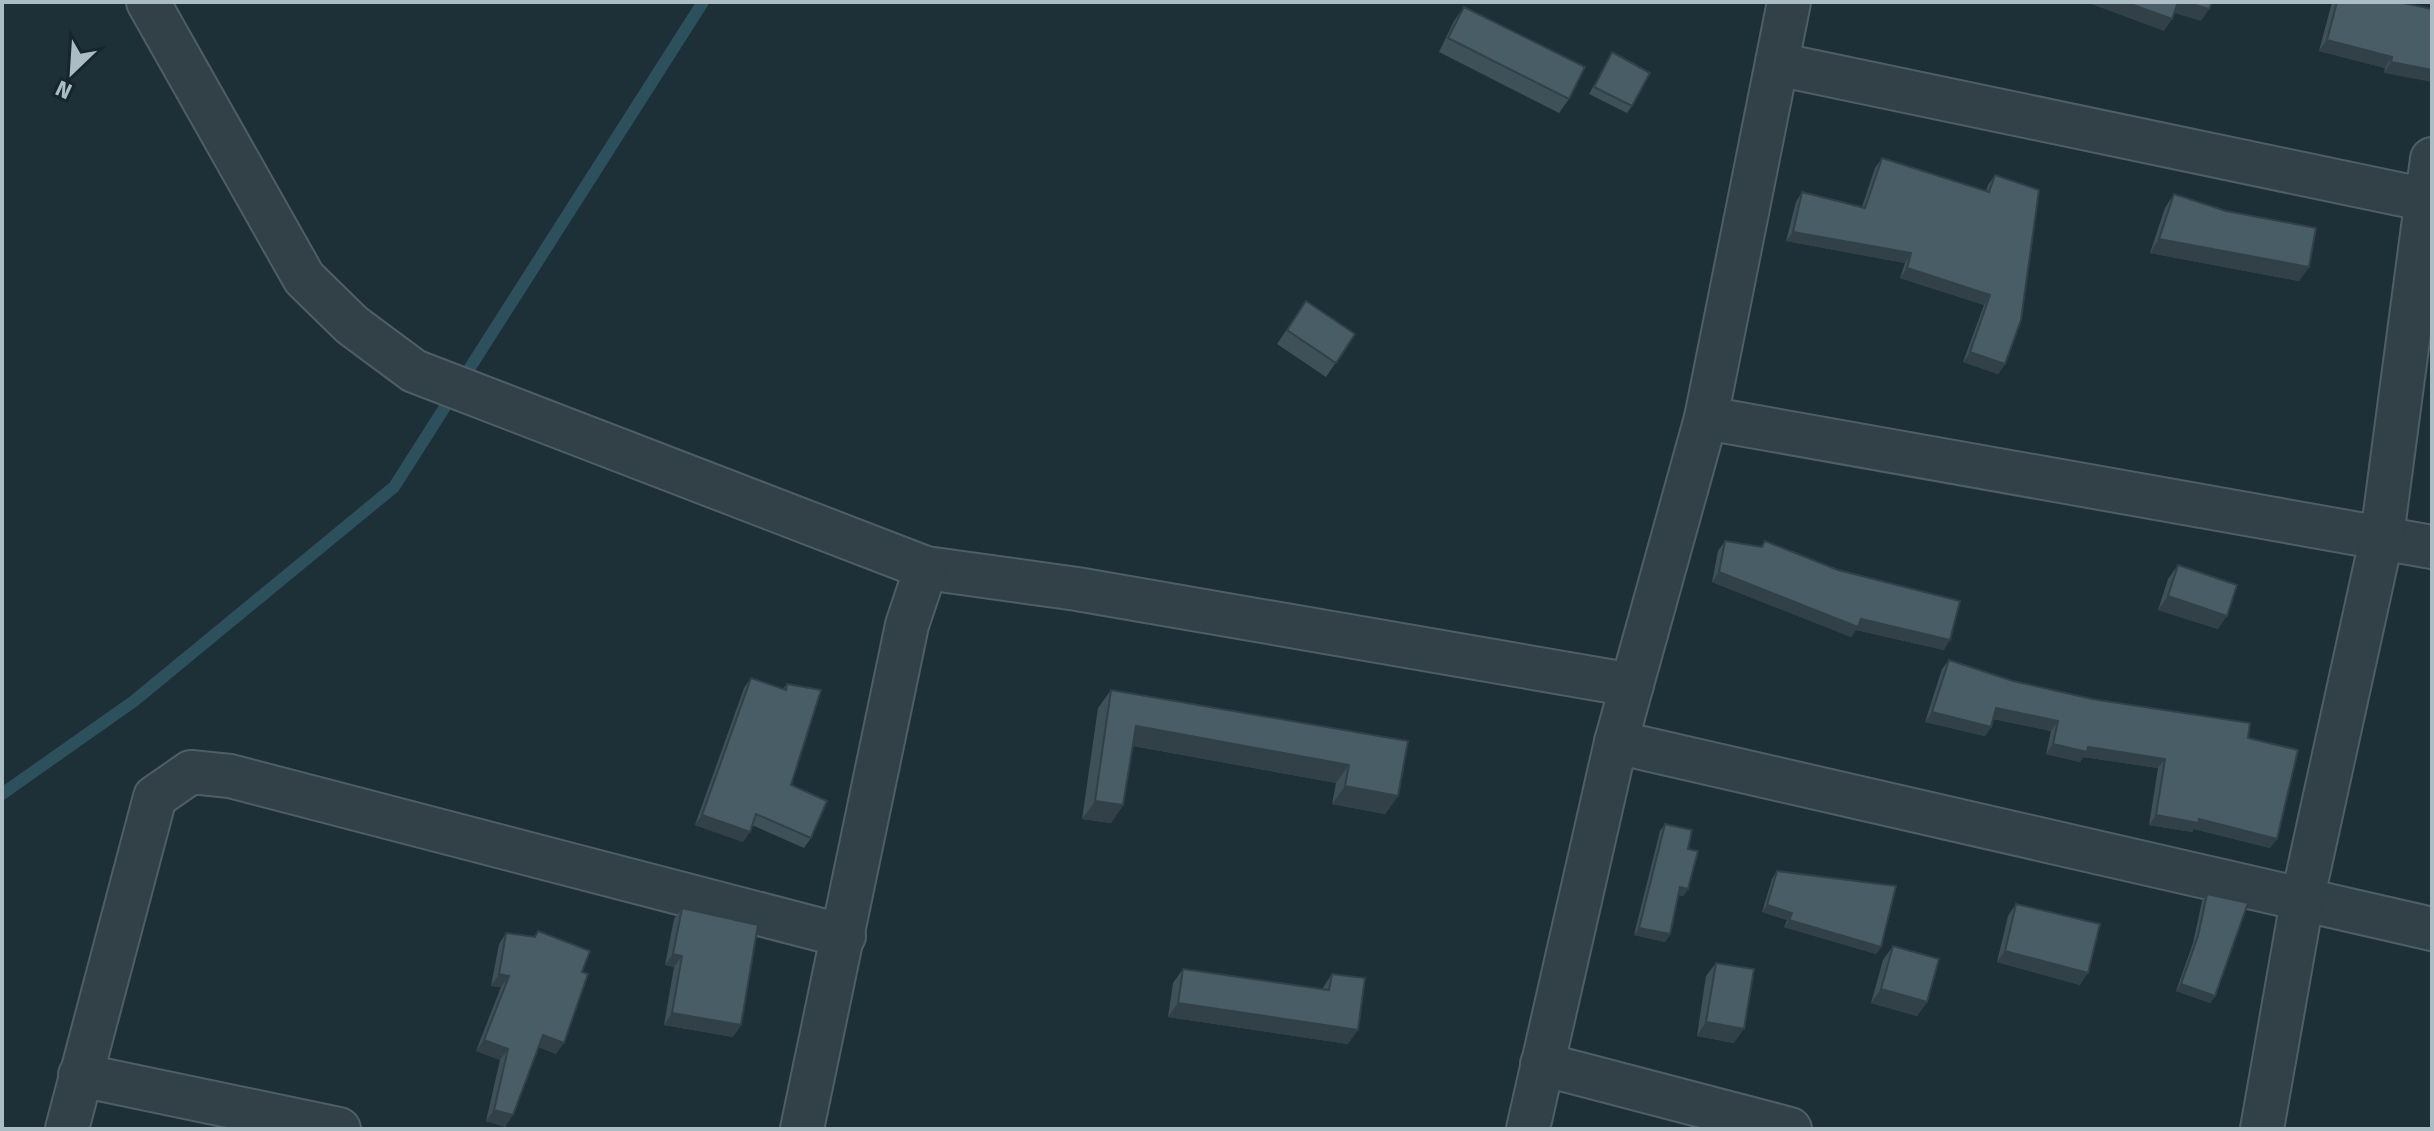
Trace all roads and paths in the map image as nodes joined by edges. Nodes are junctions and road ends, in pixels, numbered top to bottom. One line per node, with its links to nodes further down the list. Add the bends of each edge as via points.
1 (148, 2): 8 (street, via 304,278 352,325 414,371)
2 (1789, 2): 3 (street)
3 (1777, 64): 4 (street); 5 (street)
4 (2429, 186): 6 (street)
5 (1706, 418): 6 (street); 9 (street)
6 (2382, 536): 7 (street); 11 (street)
7 (2432, 547)
8 (926, 568): 9 (street); 13 (street, via 907,625)
9 (1632, 685): 10 (street)
10 (1616, 742): 11 (street); 14 (street)
11 (2302, 901): 12 (street); 21 (street)
12 (2432, 929)
13 (844, 936): 15 (street, via 230,776 191,772 155,797); 18 (street)
14 (1542, 1064): 19 (street); 20 (street)
15 (80, 1075): 16 (street); 17 (street)
16 (67, 1129)
17 (339, 1129)
18 (802, 1129)
19 (1528, 1129)
20 (1790, 1129)
21 (2262, 1129)

